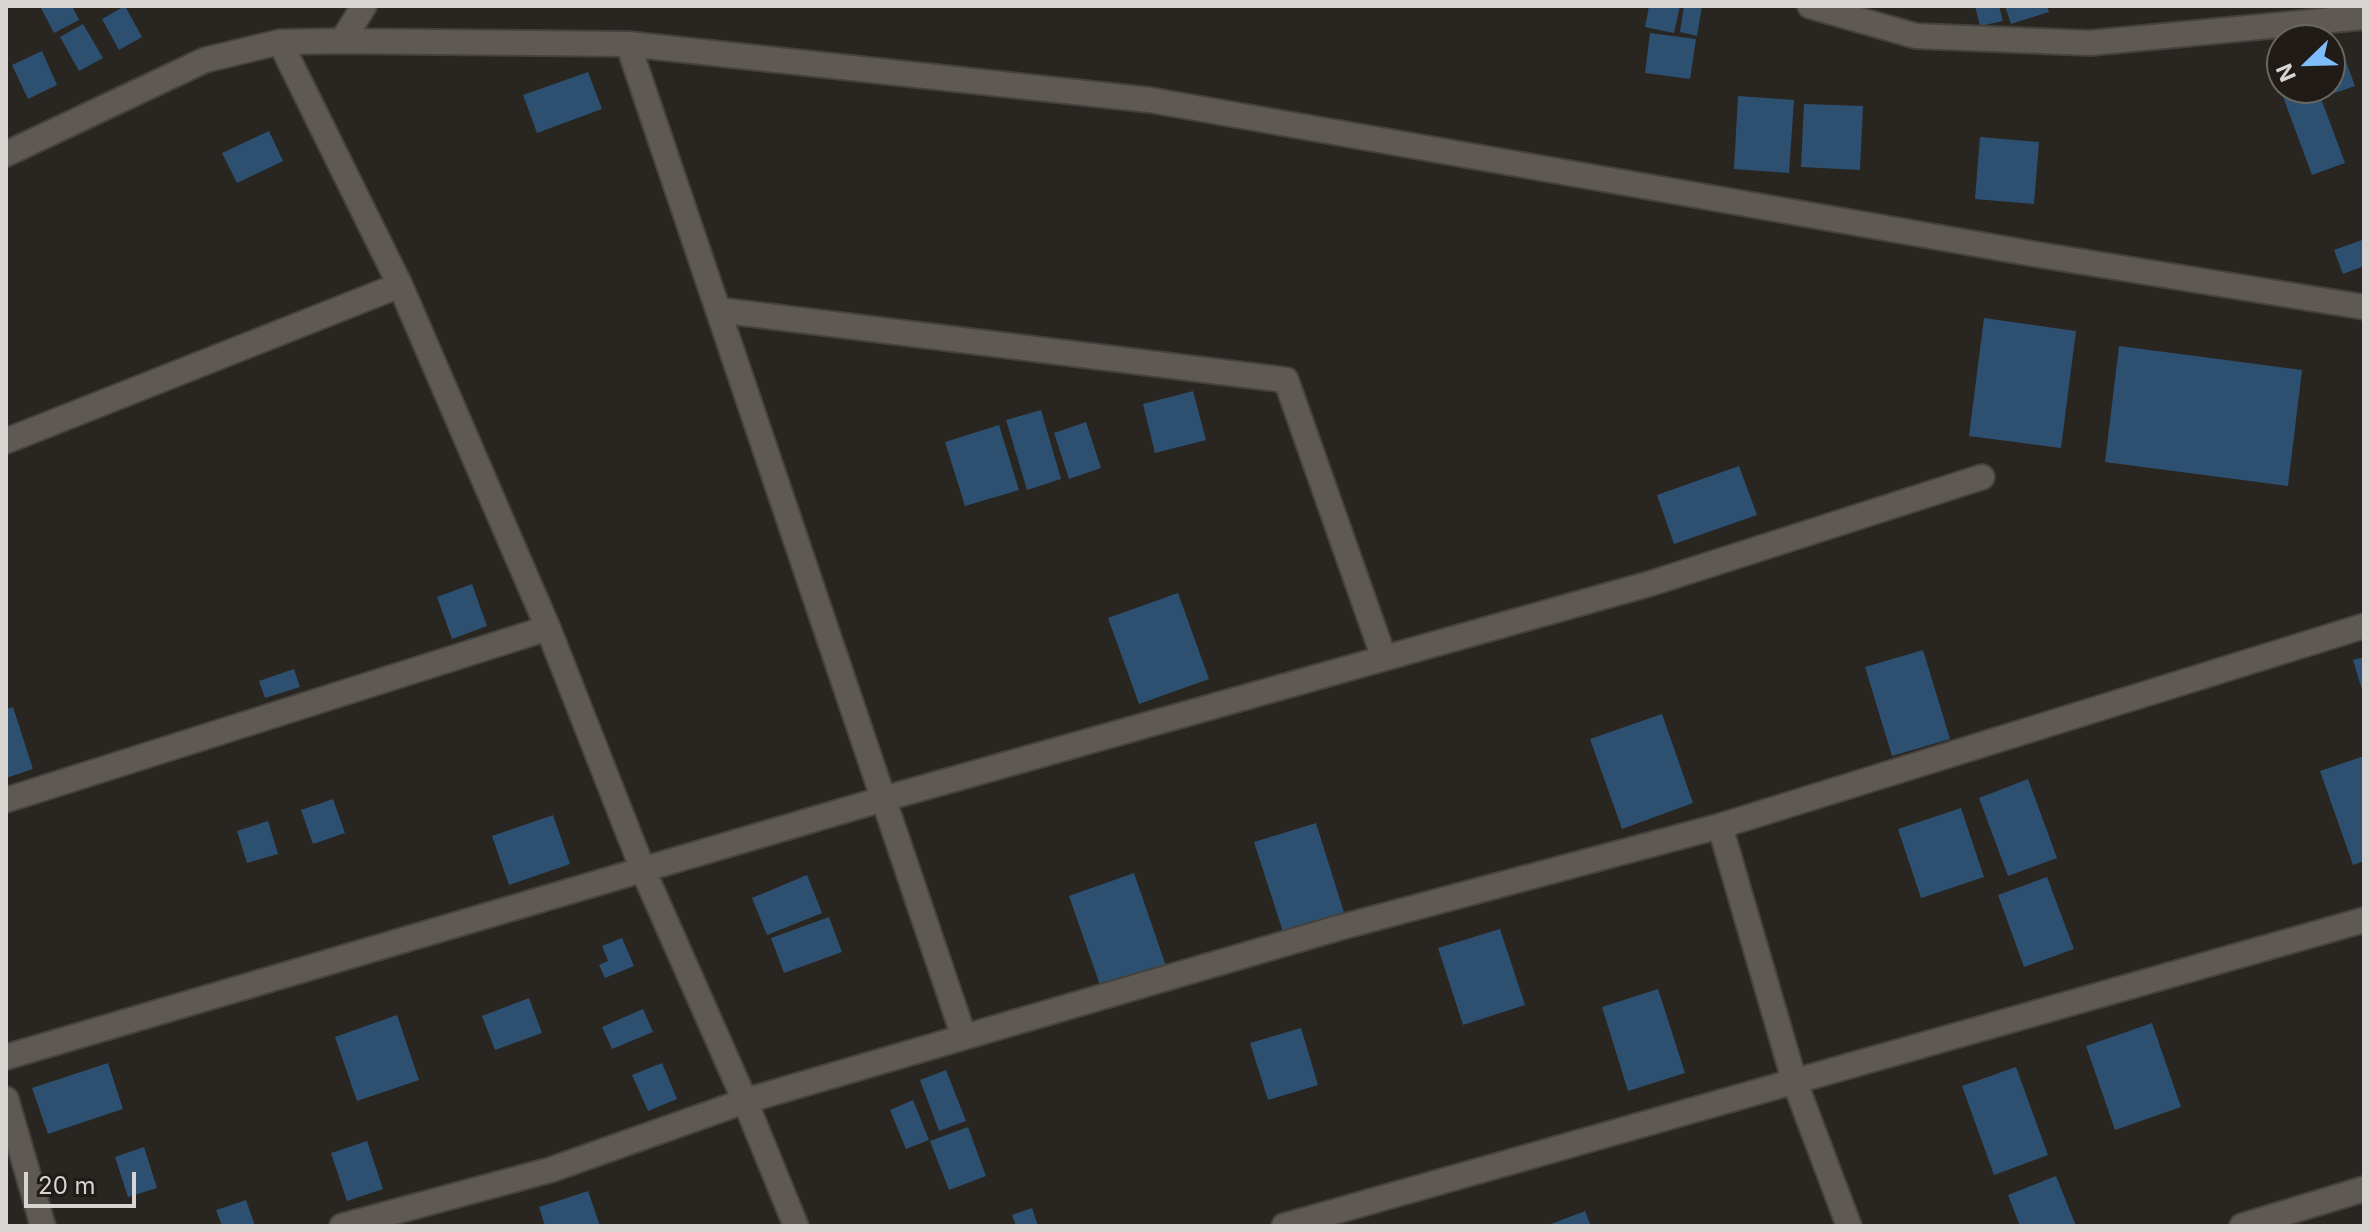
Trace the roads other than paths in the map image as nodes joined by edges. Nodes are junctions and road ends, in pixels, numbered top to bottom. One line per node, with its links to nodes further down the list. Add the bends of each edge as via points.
1 (364, 6): 4 (street)
2 (1810, 6): 3 (street, via 1916,36 2090,43)
3 (2364, 17)
4 (342, 41): 5 (street); 6 (street)
5 (280, 42): 7 (street, via 205,60); 8 (street)
6 (628, 44): 9 (street, via 1150,100); 10 (street)
7 (6, 154)
8 (400, 285): 11 (street); 14 (street)
9 (2364, 307)
10 (718, 310): 15 (street, via 1286,380); 16 (street)
11 (6, 441)
12 (1982, 477): 15 (street, via 1652,583)
13 (2364, 626): 18 (street)
14 (548, 628): 17 (street); 19 (street)
15 (1384, 658): 16 (street)
16 (883, 799): 19 (street); 21 (street)
17 (6, 800)
18 (1720, 826): 21 (street, via 1338,928); 23 (street)
19 (643, 870): 22 (street); 25 (street)
20 (2364, 920): 23 (street)
21 (964, 1037): 25 (street)
22 (6, 1057)
23 (1794, 1080): 30 (street); 31 (street)
24 (6, 1099): 27 (street)
25 (745, 1101): 28 (street, via 550,1170); 29 (street)
26 (2364, 1189): 32 (street)
27 (43, 1226)
28 (342, 1226)
29 (796, 1226)
30 (1284, 1226)
31 (1849, 1226)
32 (2242, 1226)

